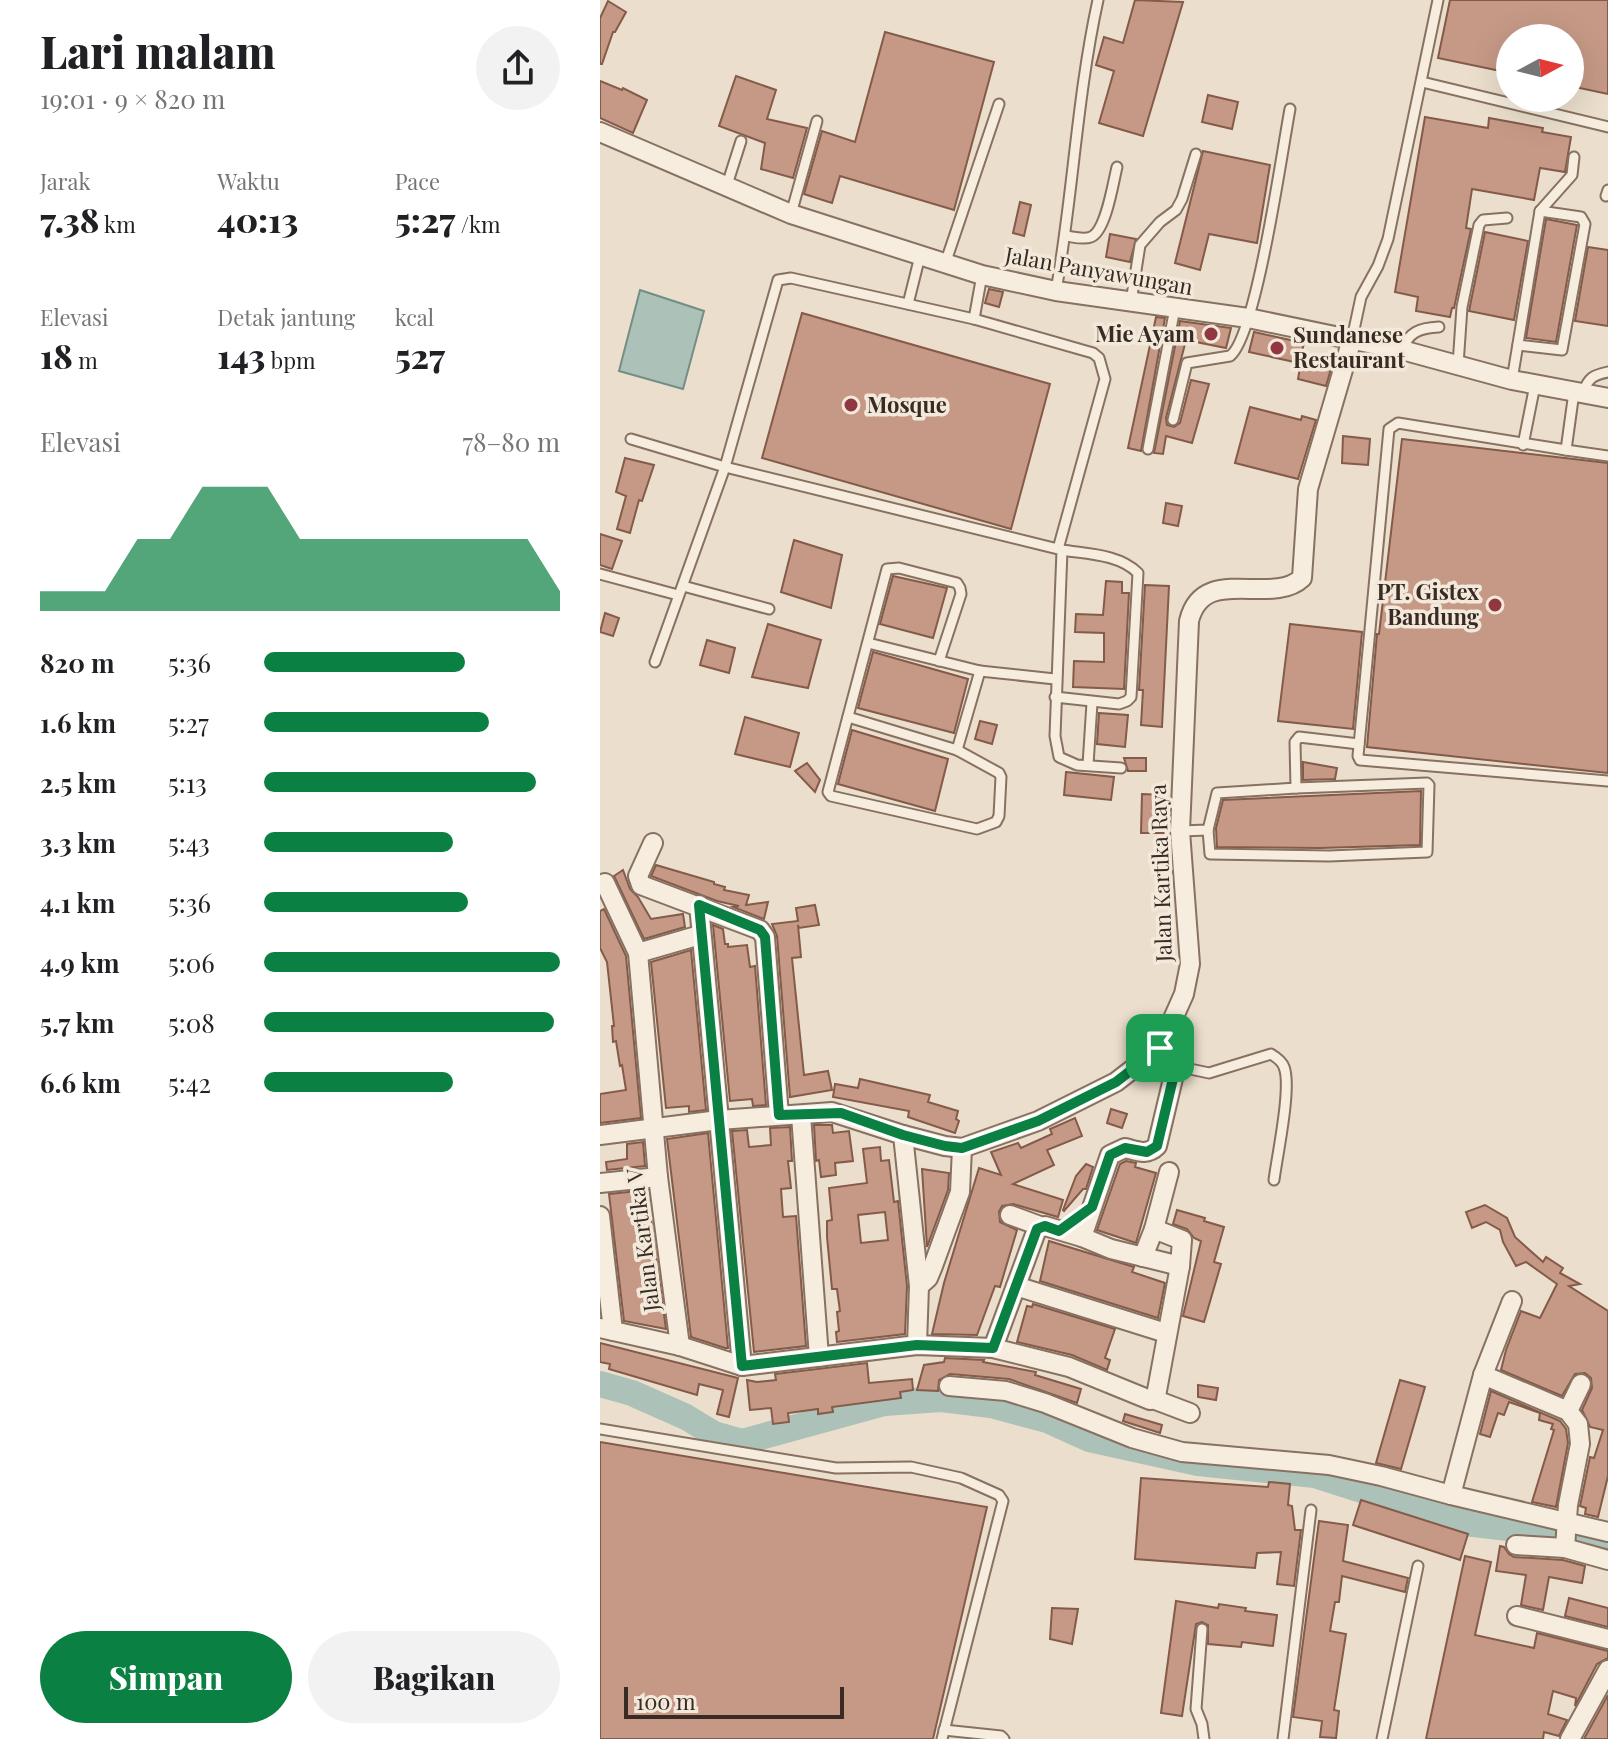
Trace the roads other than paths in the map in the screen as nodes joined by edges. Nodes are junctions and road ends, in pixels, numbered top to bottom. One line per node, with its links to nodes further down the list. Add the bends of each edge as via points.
1 (1098, 0): 17 (lane, via 1075,138)
2 (1438, 0): 3 (lane)
3 (1422, 82): 7 (lane); 28 (lane, via 1388,239 1361,297)
4 (999, 104): 19 (lane)
5 (1290, 109): 25 (lane)
6 (817, 121): 15 (lane)
7 (1608, 127)
8 (600, 132): 13 (street, Jalan Panyawungan)
9 (741, 141): 13 (lane)
10 (1196, 154): 22 (lane, via 1176,210 1140,245)
11 (1574, 157): 14 (lane, via 1572,175)
12 (1117, 167): 17 (lane, via 1101,229 1084,239)
13 (726, 188): 15 (street, Jalan Panyawungan)
14 (1540, 211): 29 (lane); 29 (lane, via 1581,217 1585,224 1565,346 1559,351)
15 (791, 214): 18 (street, Jalan Panyawungan)
16 (1507, 218): 31 (lane, via 1489,218 1479,225 1462,307)
17 (1066, 236): 21 (lane)
18 (920, 256): 19 (street, Jalan Panyawungan); 23 (lane)
19 (945, 264): 20 (street, Jalan Panyawungan)
20 (982, 275): 21 (street, Jalan Panyawungan); 26 (lane)
21 (1056, 291): 22 (street, Jalan Panyawungan)
22 (1131, 302): 24 (street, Jalan Panyawungan)
23 (908, 304): 26 (lane); 43 (lane, via 791,278 778,280)
24 (1175, 308): 25 (street, Jalan Panyawungan); 40 (lane)
25 (1248, 318): 28 (street, Jalan Panyawungan); 37 (lane, via 1234,354 1187,363)
26 (974, 319): 44 (lane, via 1093,353 1104,368)
27 (1439, 327): 30 (lane, via 1415,331)
28 (1352, 339): 30 (street, Jalan Panyawungan); 63 (street, Jalan Kartika Raya, via 1308,489 1302,578 1287,586 1210,592 1192,608)
29 (1518, 345): 33 (lane)
30 (1402, 350): 31 (street, Jalan Panyawungan)
31 (1458, 365): 33 (street, Jalan Panyawungan)
32 (1608, 372): 35 (lane, via 1594,375)
33 (1512, 380): 34 (street, Jalan Panyawungan)
34 (1535, 385): 35 (street, Jalan Panyawungan); 39 (lane)
35 (1578, 393): 36 (street, Jalan Panyawungan); 41 (lane)
36 (1608, 398)
37 (1173, 420)
38 (631, 439): 43 (lane)
39 (1523, 445): 41 (lane); 56 (lane, via 1398,423 1389,429)
40 (1148, 449)
41 (1566, 450): 42 (lane)
42 (1608, 456)
43 (725, 467): 44 (lane); 46 (lane)
44 (1060, 549): 52 (lane); 54 (lane, via 1114,559 1138,573 1131,697 1119,704)
45 (600, 574): 46 (lane)
46 (680, 591): 47 (lane); 50 (lane)
47 (769, 609)
48 (868, 643): 49 (lane); 49 (lane, via 887,569 899,568 960,588); 55 (lane)
49 (939, 661): 51 (lane)
50 (655, 662)
51 (980, 671): 52 (lane); 57 (lane)
52 (1055, 679): 53 (lane)
53 (1055, 697): 54 (lane); 58 (lane, via 1059,757)
54 (1092, 703): 58 (lane)
55 (848, 717): 57 (lane); 57 (lane, via 827,788 831,796 977,829 996,822 999,773)
56 (1359, 744): 60 (lane, via 1360,760); 61 (lane, via 1299,737)
57 (957, 750)
58 (1088, 765): 59 (lane)
59 (1121, 768)
60 (1608, 781)
61 (1296, 788): 62 (lane, via 1217,793); 62 (lane, via 1427,783 1427,852 1209,854)
62 (1208, 830): 63 (lane)
63 (1180, 831): 69 (street, Jalan Kartika Raya, via 1190,964 1184,994)
64 (653, 843): 66 (street, via 638,881)
65 (605, 883): 68 (street, Jalan Kartika V)
66 (699, 905): 67 (street); 71 (street, via 760,930 765,937)
67 (700, 935): 68 (street); 73 (street)
68 (638, 953): 74 (street, Jalan Kartika V)
69 (1160, 1048): 70 (street, via 1171,1053); 77 (street, Jalan Kartika Raya, via 1116,1082 1038,1121)
70 (1176, 1066): 80 (lane, via 1209,1073 1271,1054 1278,1058 1285,1068 1286,1090); 82 (street, via 1157,1146 1151,1152 1125,1148 1110,1155)
71 (779, 1115): 72 (street); 73 (street)
72 (801, 1115): 76 (street, via 841,1113); 99 (street)
73 (719, 1120): 74 (street); 100 (street)
74 (655, 1128): 75 (street); 79 (street, Jalan Kartika V)
75 (600, 1135)
76 (903, 1135): 77 (street); 91 (street)
77 (962, 1148): 91 (street, via 960,1192 928,1278)
78 (1169, 1172): 86 (street)
79 (658, 1177): 81 (street); 97 (street, Jalan Kartika V)
80 (1274, 1180)
81 (600, 1183)
82 (1092, 1207): 87 (street); 88 (street)
83 (1010, 1215): 85 (street)
84 (600, 1216): 94 (street)
85 (1040, 1226): 87 (street); 92 (street)
86 (1154, 1229): 89 (street); 90 (street, via 1182,1240)
87 (1059, 1231): 88 (street)
88 (1082, 1237): 89 (street)
89 (1143, 1257): 90 (street)
90 (1180, 1266): 95 (street)
91 (919, 1286): 96 (street)
92 (1016, 1286): 95 (street); 98 (street)
93 (1512, 1301): 101 (street)
94 (607, 1330): 97 (street)
95 (1166, 1333): 104 (street)
96 (917, 1345): 98 (street); 99 (street)
97 (680, 1346): 100 (street)
98 (993, 1348): 104 (street, via 1069,1367)
99 (819, 1357): 100 (street)
100 (742, 1366)
101 (1483, 1375): 105 (street); 108 (street)
102 (1581, 1384): 105 (street)
103 (949, 1386): 108 (street, via 1006,1391 1182,1452 1329,1465)
104 (1153, 1399): 106 (street)
105 (1568, 1411): 111 (street, via 1578,1424 1580,1444)
106 (1190, 1413)
107 (600, 1429): 119 (lane, via 836,1468 911,1467 961,1478 999,1495 1003,1501)
108 (1451, 1495): 111 (street)
109 (1311, 1510): 122 (lane)
110 (1608, 1532): 111 (street)
111 (1567, 1535): 112 (street); 113 (street)
112 (1516, 1545)
113 (1608, 1560)
114 (1418, 1566): 123 (lane)
115 (1517, 1616): 117 (street)
116 (1202, 1629): 121 (lane, via 1196,1709)
117 (1608, 1639)
118 (1608, 1670): 124 (street)
119 (943, 1734): 120 (lane)
120 (1004, 1739)
121 (1204, 1739)
122 (1283, 1739)
123 (1382, 1739)
124 (1570, 1739)

